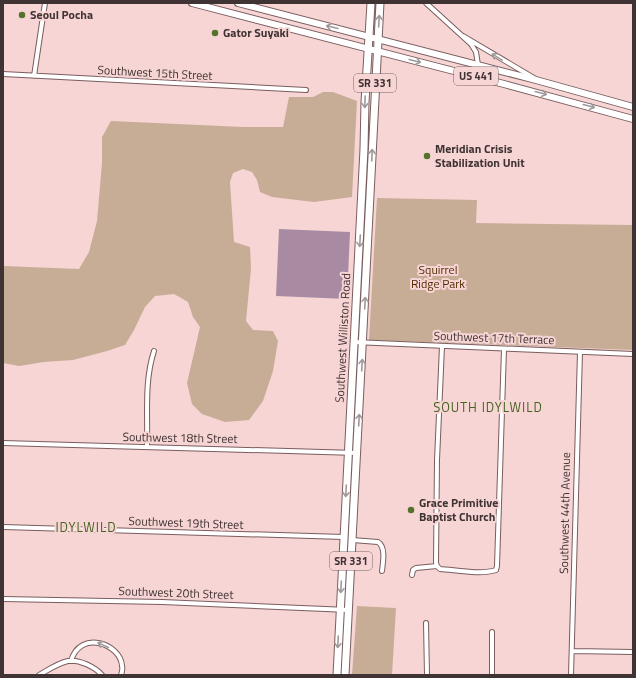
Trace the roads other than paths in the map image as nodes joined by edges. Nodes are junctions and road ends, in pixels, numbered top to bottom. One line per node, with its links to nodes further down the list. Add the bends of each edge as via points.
1 (45, 3): 16 (street)
2 (192, 3): 7 (main road, US 441)
3 (238, 3): 7 (main road); 9 (main road, US 441, one-way to 3)
4 (372, 3): 9 (highway, Southwest Williston Road / SR 331)
5 (380, 3): 10 (highway, Southwest Williston Road / SR 331, one-way to 5)
6 (426, 3): 8 (street)
7 (232, 13): 11 (main road, US 441)
8 (463, 36): 13 (street, via 475,48); 17 (street, one-way to 8)
9 (369, 37): 10 (main road, US 441); 11 (highway, Southwest Williston Road / SR 331)
10 (378, 39): 12 (highway, Southwest Williston Road / SR 331); 13 (main road, US 441)
11 (368, 49): 12 (main road, US 441); 25 (highway, Southwest Williston Road / SR 331, one-way to 25)
12 (377, 51): 18 (main road, US 441, one-way to 18); 26 (highway, Southwest Williston Road / SR 331, one-way to 12)
13 (478, 65): 15 (main road, US 441); 18 (main road, via 487,76)
14 (3, 74): 16 (street, Southwest 15th Street)
15 (514, 75): 17 (main road, US 441); 19 (main road)
16 (34, 76): 20 (street, Southwest 15th Street)
17 (536, 80): 21 (main road, US 441)
18 (497, 82): 19 (main road, US 441)
19 (512, 86): 23 (main road, US 441, one-way to 23)
20 (306, 90)
21 (608, 100): 22 (main road, US 441); 23 (main road)
22 (633, 107)
23 (604, 110): 24 (main road, US 441)
24 (633, 119)
25 (362, 202): 26 (highway); 27 (highway, Southwest Williston Road / SR 331, one-way to 27)
26 (370, 202): 28 (highway, Southwest Williston Road / SR 331, one-way to 26)
27 (354, 342): 28 (street, Southwest 17th Terrace); 36 (highway, Southwest Williston Road / SR 331)
28 (363, 342): 29 (street, Southwest 17th Terrace); 37 (highway, Southwest Williston Road / SR 331, one-way to 28)
29 (442, 346): 30 (street, Southwest 17th Terrace); 41 (street, via 436,497)
30 (504, 349): 32 (street, Southwest 17th Terrace); 41 (street, via 496,570 490,572 440,569)
31 (154, 351): 35 (street, via 148,381)
32 (580, 352): 33 (street, Southwest 17th Terrace); 49 (street, Southwest 44th Avenue)
33 (633, 354)
34 (3, 443): 35 (street, Southwest 18th Street)
35 (147, 447): 36 (street, Southwest 18th Street)
36 (348, 452): 37 (street, Southwest 18th Street); 39 (highway, Southwest Williston Road / SR 331, one-way to 39)
37 (357, 453): 40 (highway, Southwest Williston Road / SR 331)
38 (3, 527): 39 (street, Southwest 19th Street)
39 (344, 537): 45 (highway, Southwest Williston Road / SR 331, one-way to 45)
40 (352, 540): 42 (street, via 381,544); 46 (highway, Southwest Williston Road / SR 331)
41 (437, 566): 43 (street, via 416,568)
42 (382, 571)
43 (412, 575)
44 (3, 599): 45 (street, Southwest 20th Street)
45 (340, 609): 46 (street, Southwest 20th Street); 55 (highway, Southwest Williston Road / SR 331, one-way to 55)
46 (349, 610): 56 (highway, Southwest Williston Road / SR 331)
47 (426, 623): 57 (street)
48 (492, 632): 58 (street)
49 (572, 651): 50 (street); 59 (street, Southwest 44th Avenue)
50 (633, 652)
51 (71, 661): 52 (street); 53 (street, via 97,669); 54 (street, one-way to 51, via 122,665 118,656 112,649 98,642 84,644 77,649)
52 (39, 675)
53 (102, 675)
54 (121, 675)
55 (337, 675)
56 (345, 675)
57 (427, 675)
58 (492, 675)
59 (571, 675)

